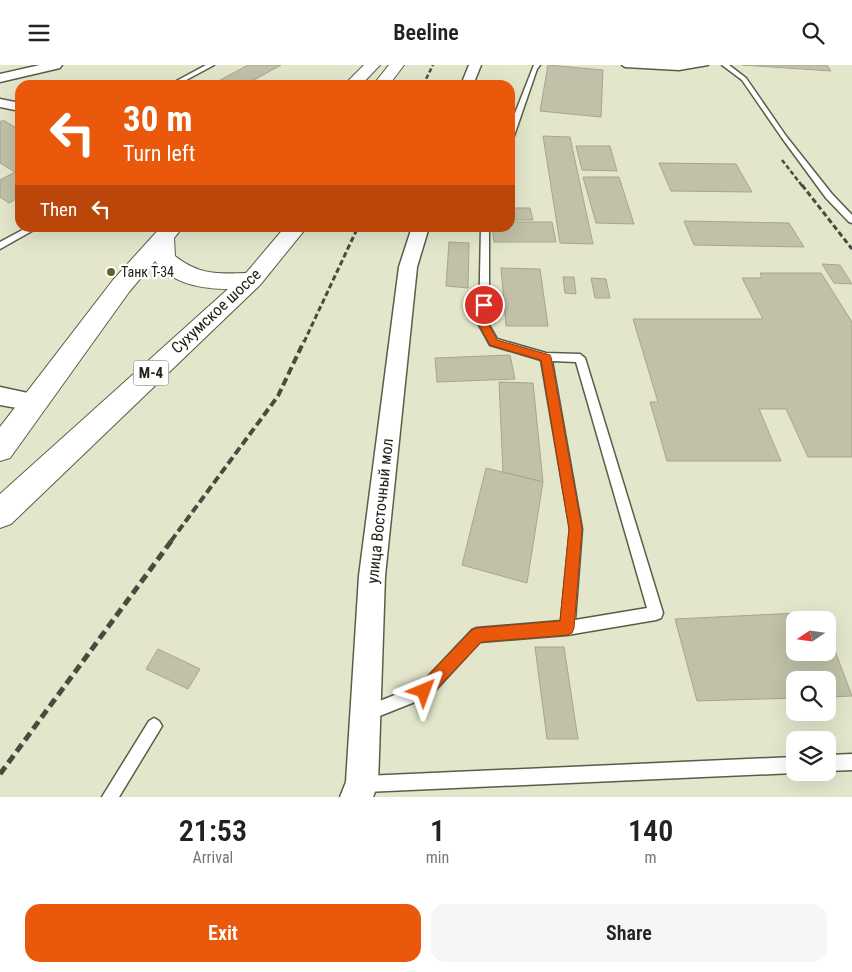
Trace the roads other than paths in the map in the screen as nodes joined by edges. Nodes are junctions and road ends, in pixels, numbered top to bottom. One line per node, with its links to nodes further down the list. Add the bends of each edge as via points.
1 (56, 65): 10 (street)
2 (211, 65): 11 (lane)
3 (372, 65): 12 (highway)
4 (398, 65): 13 (highway)
5 (476, 65): 14 (street)
6 (537, 65): 17 (lane)
7 (625, 65): 8 (lane, via 679,68)
8 (705, 65)
9 (725, 65): 18 (lane, via 744,79 784,137)
10 (0, 78)
11 (182, 80)
12 (357, 80)
13 (385, 80)
14 (469, 80)
15 (0, 103): 16 (street)
16 (15, 106)
17 (515, 122)
18 (852, 220)
19 (25, 232): 24 (lane)
20 (293, 232): 25 (highway, Сухумское шоссе / М-4)
21 (419, 232): 32 (street, улица Восточный мол, via 408,267 372,576)
22 (485, 232): 26 (lane, via 484,325 494,342)
23 (169, 233): 25 (highway, via 164,259 177,271 197,280); 28 (highway, via 122,286)
24 (0, 245)
25 (252, 280): 30 (highway, Сухумское шоссе / М-4)
26 (546, 357): 31 (lane, via 576,529); 31 (lane, via 580,358 656,613)
27 (0, 396): 28 (street)
28 (34, 401): 29 (highway)
29 (0, 449)
30 (0, 514)
31 (567, 628): 32 (lane, via 477,635 424,691)
32 (365, 714): 37 (street, улица Восточный мол)
33 (154, 727): 38 (lane)
34 (852, 762): 35 (lane)
35 (836, 763)
36 (786, 766): 37 (lane)
37 (359, 791)
38 (110, 797)

